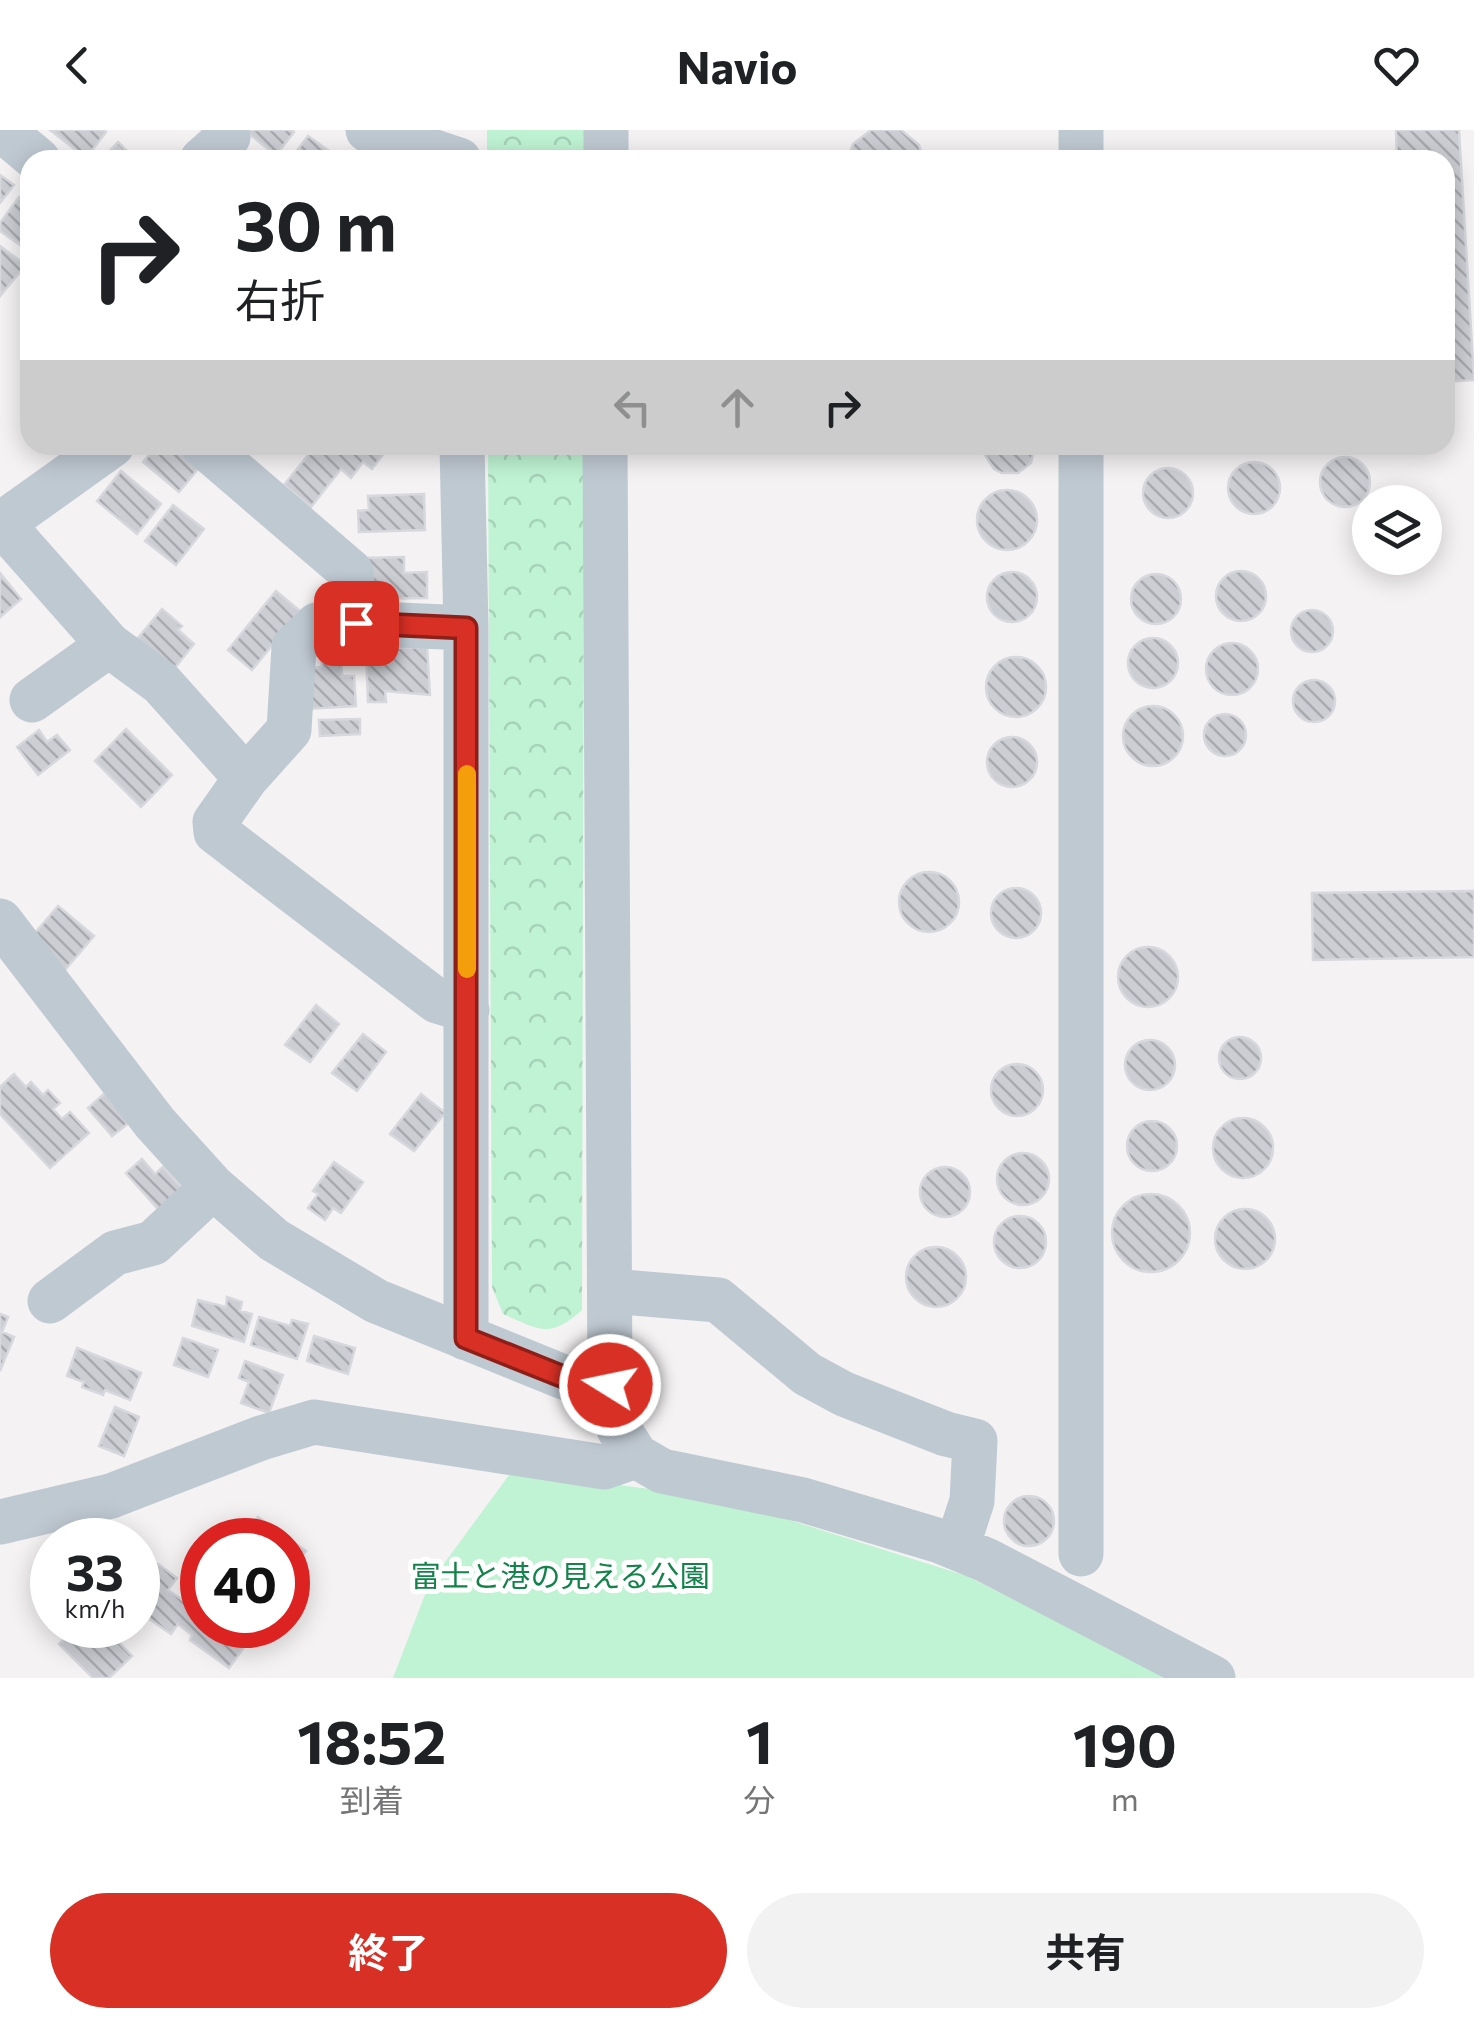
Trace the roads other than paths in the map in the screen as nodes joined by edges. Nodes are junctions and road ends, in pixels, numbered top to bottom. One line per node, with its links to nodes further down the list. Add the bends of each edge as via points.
1 (2, 130): 3 (street)
2 (368, 130): 4 (street)
3 (26, 150)
4 (429, 150)
5 (98, 455): 10 (street)
6 (215, 455): 11 (street, via 351,572)
7 (462, 455): 12 (street)
8 (605, 455): 19 (street)
9 (1081, 455): 26 (street)
10 (1, 525): 13 (street)
11 (356, 623): 12 (street); 15 (street, via 317,625 294,647 289,730)
12 (466, 628): 17 (street)
13 (109, 645): 14 (street); 15 (street, via 161,683)
14 (32, 700)
15 (246, 778): 17 (street, via 215,822 216,832 437,1001)
16 (6, 942): 18 (street)
17 (467, 1010): 21 (street)
18 (214, 1187): 20 (street, via 153,1242 115,1253); 21 (street, via 274,1240 376,1300)
19 (611, 1291): 22 (street); 25 (street, via 718,1300 806,1374 976,1441 972,1501)
20 (50, 1301)
21 (466, 1338): 22 (street, via 566,1378)
22 (610, 1385): 23 (street, via 619,1429)
23 (636, 1456): 24 (street, via 604,1467 314,1422 110,1496); 25 (street, via 662,1472 803,1500)
24 (0, 1522)
25 (957, 1547): 27 (street)
26 (1081, 1554)
27 (1212, 1678)

